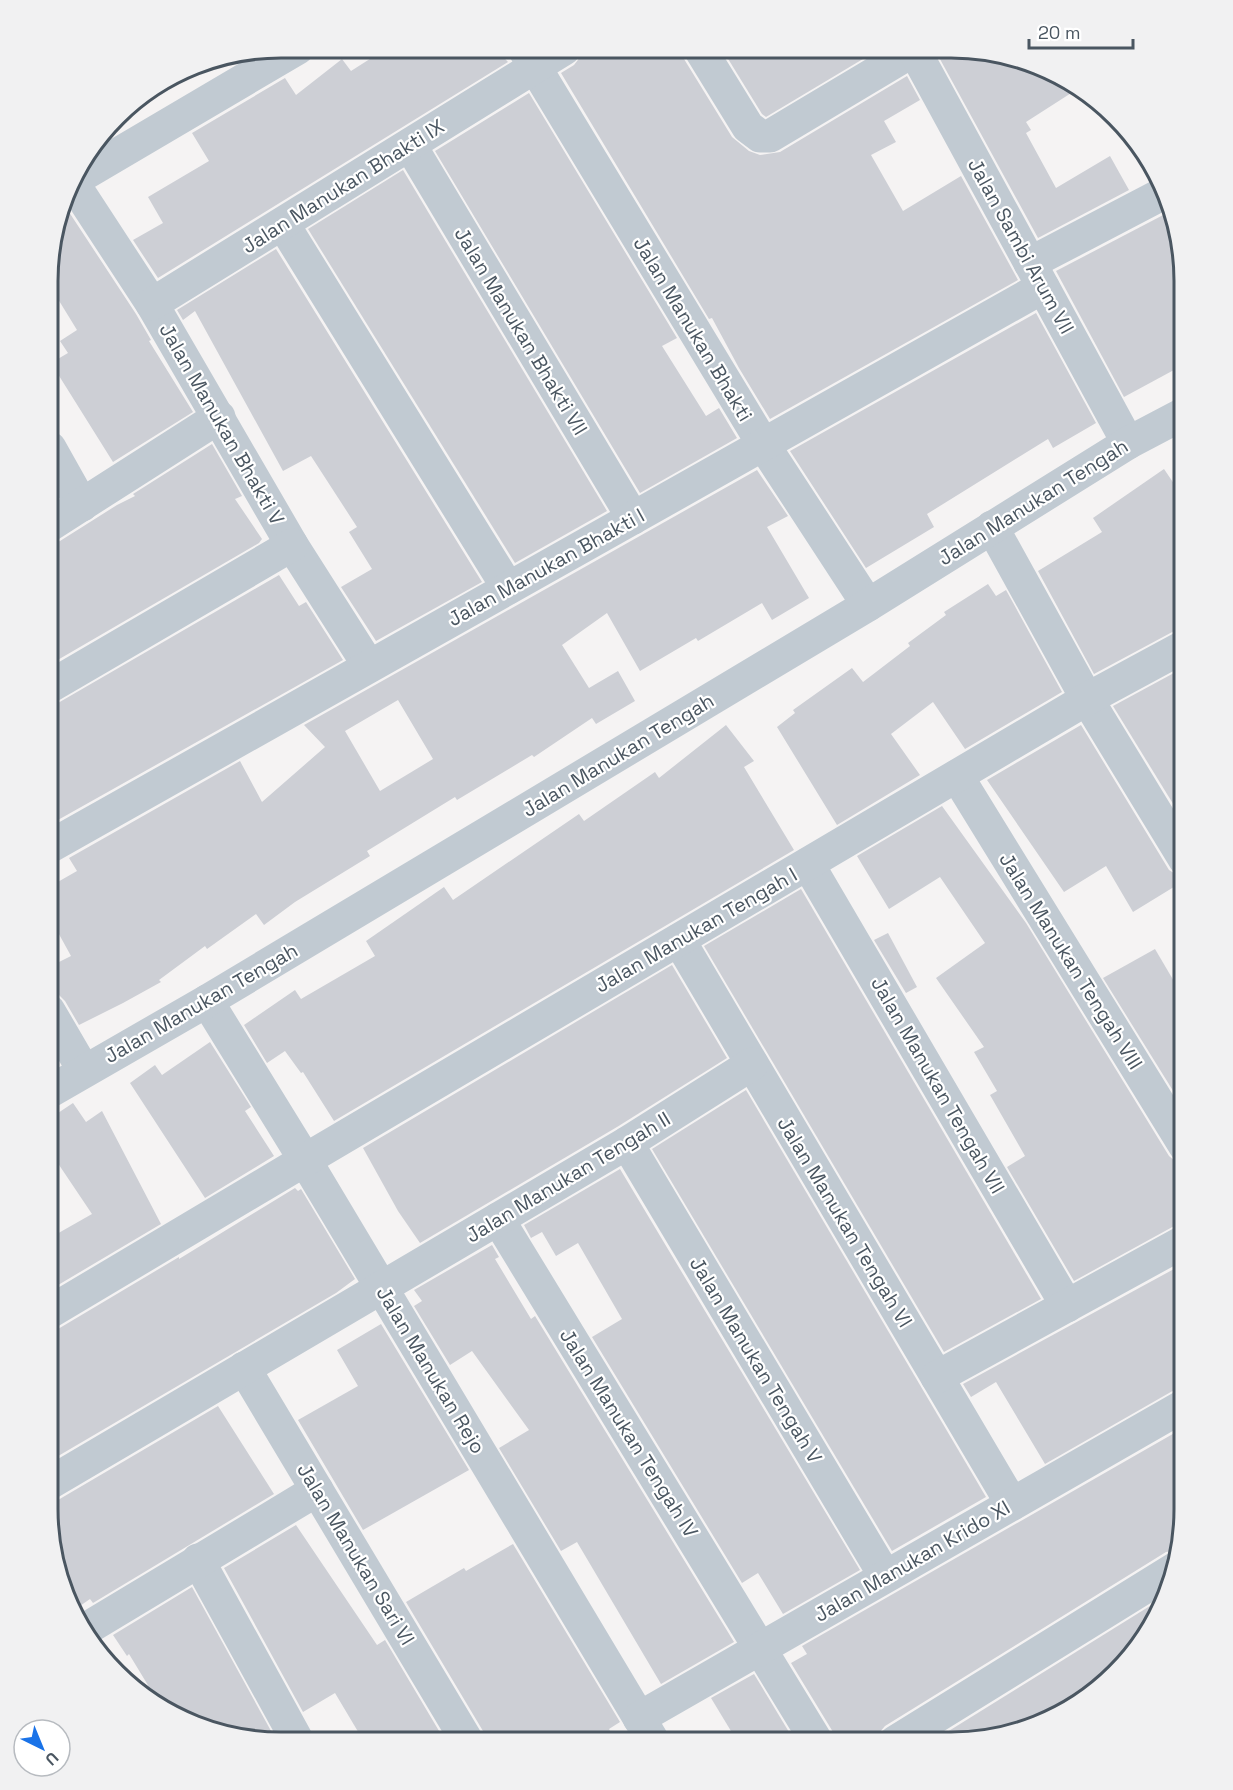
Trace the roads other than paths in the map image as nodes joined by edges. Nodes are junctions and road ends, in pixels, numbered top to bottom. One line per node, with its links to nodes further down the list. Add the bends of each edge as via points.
1 (281, 58): 7 (street)
2 (528, 58): 6 (street, Jalan Manukan Bhakti IX); 16 (street, Jalan Manukan Bhakti)
3 (706, 58): 4 (street, via 748,127 760,136 770,136)
4 (901, 58)
5 (918, 58): 11 (street, Jalan Sambi Arum VII)
6 (410, 145): 10 (street, Jalan Manukan Bhakti IX); 19 (street, Jalan Manukan Bhakti VII)
7 (86, 174)
8 (79, 189): 12 (street, Jalan Manukan Bhakti V)
9 (1158, 197): 11 (street, Jalan Manukan Bhakti I)
10 (282, 224): 12 (street, Jalan Manukan Bhakti IX); 23 (street)
11 (1036, 275): 15 (street, Jalan Sambi Arum VII); 16 (street, Jalan Manukan Bhakti I)
12 (152, 304): 13 (street, Jalan Manukan Bhakti V)
13 (219, 417): 18 (street); 22 (street, Jalan Manukan Bhakti V)
14 (1174, 419): 15 (street, Jalan Manukan Tengah)
15 (1128, 443): 21 (street, Jalan Manukan Tengah)
16 (763, 444): 19 (street, Jalan Manukan Bhakti I); 24 (street, Jalan Manukan Bhakti)
17 (58, 462): 18 (street)
18 (82, 505): 20 (street)
19 (633, 518): 23 (street, Jalan Manukan Bhakti I)
20 (58, 520)
21 (992, 527): 24 (street, Jalan Manukan Tengah); 28 (street)
22 (292, 545): 26 (street, Jalan Manukan Bhakti V); 27 (street)
23 (508, 588): 26 (street, Jalan Manukan Bhakti I)
24 (868, 605): 34 (street, Jalan Manukan Tengah)
25 (1174, 652): 28 (street, Jalan Manukan Tengah I)
26 (369, 666): 31 (street, Jalan Manukan Bhakti I)
27 (58, 682)
28 (1088, 699): 29 (street, Jalan Manukan Tengah I); 30 (street)
29 (957, 776): 32 (street, Jalan Manukan Tengah I); 39 (street, Jalan Manukan Tengah VIII)
30 (1174, 820)
31 (58, 842)
32 (808, 864): 33 (street, Jalan Manukan Tengah I); 45 (street, Jalan Manukan Tengah VII)
33 (679, 940): 36 (street, Jalan Manukan Tengah VI); 41 (street, Jalan Manukan Tengah I)
34 (207, 1001): 37 (street, Jalan Manukan Tengah); 41 (street, Jalan Manukan Rejo)
35 (58, 1026): 37 (street)
36 (752, 1064): 40 (street, Jalan Manukan Tengah II); 48 (street, Jalan Manukan Tengah VI)
37 (84, 1071): 38 (street, Jalan Manukan Tengah)
38 (58, 1087)
39 (1174, 1128)
40 (627, 1143): 42 (street, Jalan Manukan Tengah II); 55 (street, Jalan Manukan Tengah V)
41 (304, 1160): 44 (street, Jalan Manukan Rejo); 46 (street, Jalan Manukan Tengah I)
42 (498, 1219): 44 (street, Jalan Manukan Tengah II); 57 (street, Jalan Manukan Tengah IV)
43 (1174, 1247): 45 (street)
44 (382, 1288): 47 (street, Jalan Manukan Tengah II); 58 (street, Jalan Manukan Rejo)
45 (1067, 1306): 48 (street)
46 (58, 1307)
47 (244, 1368): 50 (street, Jalan Manukan Tengah II); 51 (street, Jalan Manukan Sari VI)
48 (937, 1377): 52 (street, Jalan Manukan Tengah VI)
49 (1174, 1411): 52 (street, Jalan Manukan Krido XI)
50 (58, 1478)
51 (317, 1490): 53 (street); 60 (street, Jalan Manukan Sari VI)
52 (1012, 1504): 55 (street, Jalan Manukan Krido XI)
53 (198, 1560): 56 (street); 59 (street)
54 (1164, 1575): 62 (street)
55 (885, 1576): 57 (street, Jalan Manukan Krido XI)
56 (92, 1626)
57 (761, 1647): 58 (street, Jalan Manukan Krido XI); 61 (street, Jalan Manukan Tengah IV)
58 (646, 1730)
59 (293, 1732)
60 (462, 1732)
61 (811, 1732)
62 (911, 1732)

